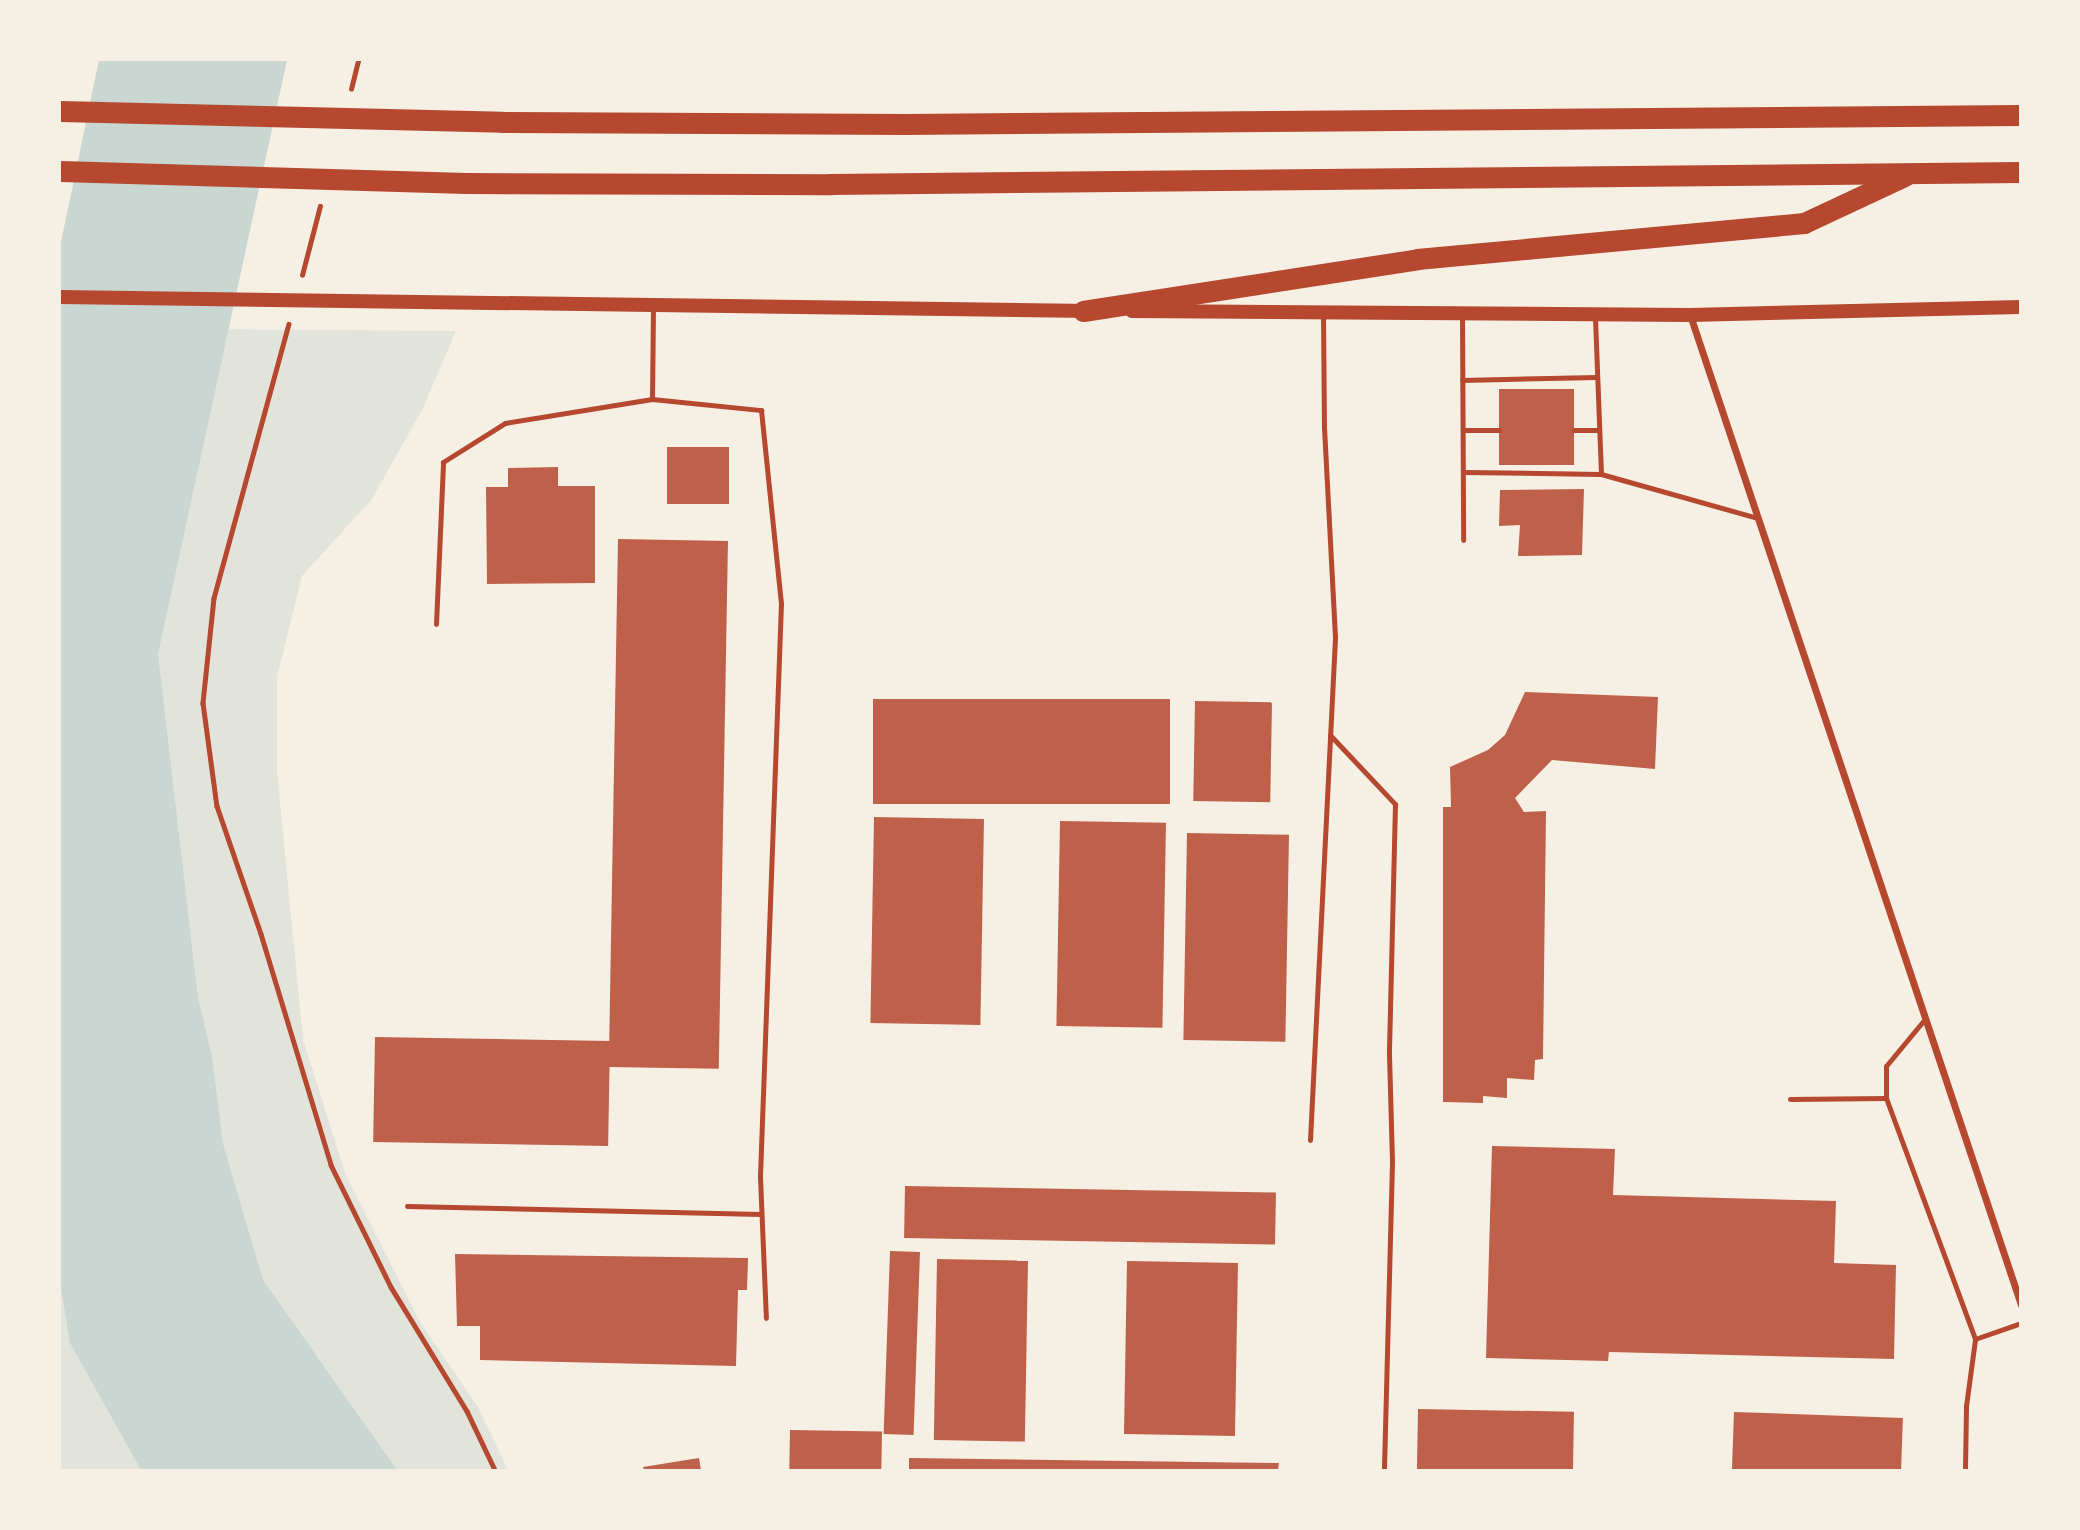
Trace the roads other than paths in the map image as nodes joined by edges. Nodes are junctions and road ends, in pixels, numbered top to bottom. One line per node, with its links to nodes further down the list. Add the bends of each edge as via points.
1 (60, 111): 2 (highway, via 502,122 920,124)
2 (2021, 115)
3 (60, 171): 5 (highway, via 467,183 844,184)
4 (2021, 172): 5 (highway)
5 (1912, 173): 9 (highway, via 1804,223 1417,259)
6 (60, 297): 7 (main road)
7 (653, 306): 9 (main road); 16 (lane)
8 (2021, 307): 13 (main road)
9 (1083, 311): 10 (main road)
10 (1323, 313): 11 (main road); 26 (lane, via 1335,636)
11 (1462, 314): 12 (main road); 15 (lane)
12 (1595, 315): 13 (main road); 14 (lane)
13 (1690, 315): 23 (street)
14 (1597, 377): 15 (lane); 20 (lane)
15 (1462, 380): 17 (lane)
16 (652, 399): 25 (lane, via 505,423 443,462); 32 (lane, via 761,410 781,603)
17 (1465, 430): 18 (lane); 21 (lane)
18 (1499, 430)
19 (1574, 430): 20 (lane)
20 (1598, 430): 22 (lane)
21 (1463, 472): 22 (lane); 24 (lane)
22 (1601, 474): 23 (lane)
23 (1758, 518): 27 (street)
24 (1463, 540)
25 (436, 624)
26 (1330, 735): 30 (lane); 37 (lane, via 1395,804)
27 (1924, 1020): 28 (lane, via 1886,1066); 33 (street)
28 (1886, 1098): 29 (lane); 36 (lane)
29 (1790, 1099)
30 (1310, 1140)
31 (407, 1206): 32 (lane)
32 (761, 1214): 34 (lane)
33 (2021, 1305)
34 (766, 1318)
35 (2021, 1322): 36 (lane)
36 (1975, 1339): 38 (lane, via 1966,1406)
37 (1384, 1471)
38 (1965, 1471)

